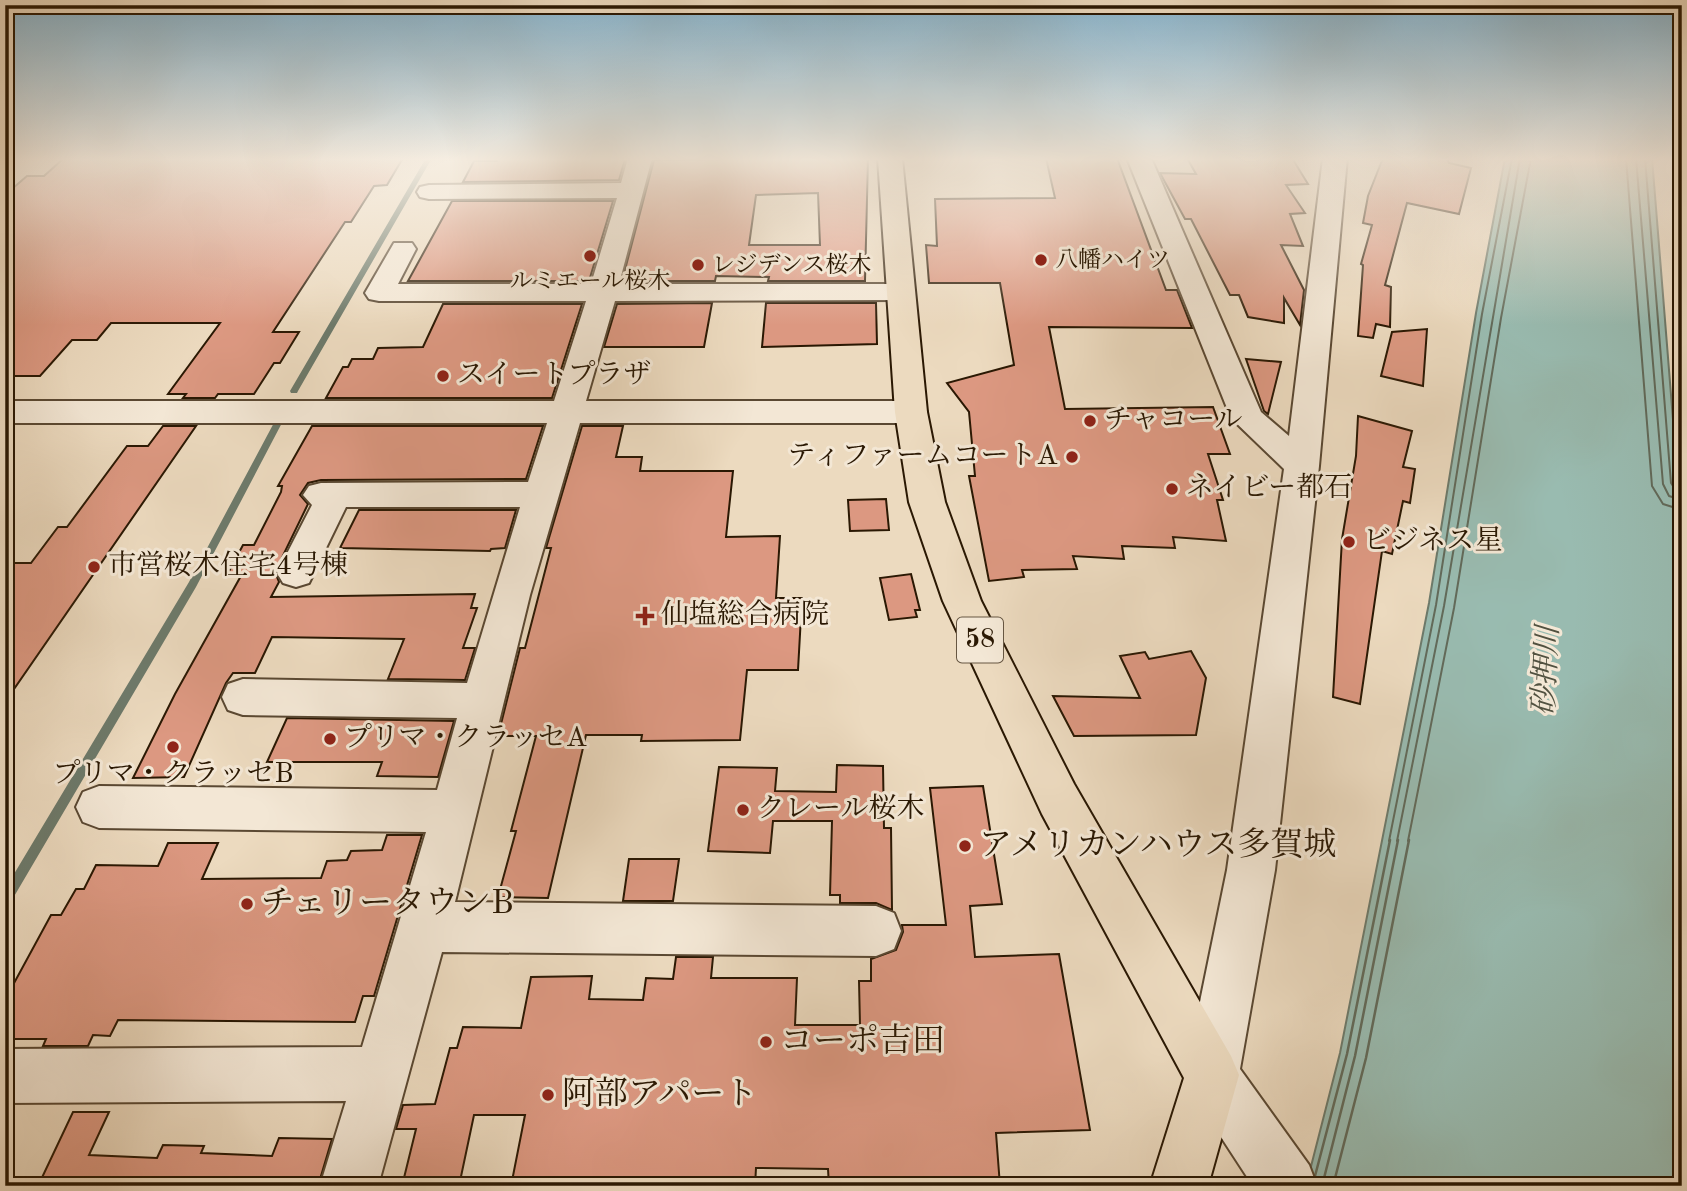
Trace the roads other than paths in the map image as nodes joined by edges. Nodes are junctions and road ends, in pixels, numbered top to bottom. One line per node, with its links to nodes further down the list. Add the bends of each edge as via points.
1 (625, 214): 6 (street)
2 (894, 214): 7 (main road, 58)
3 (1162, 214): 11 (street, via 1247,418)
4 (1329, 214): 11 (street)
5 (403, 249): 6 (street, via 379,293)
6 (603, 292): 7 (street); 8 (street)
7 (900, 292): 10 (main road, 58)
8 (567, 410): 9 (street); 10 (street); 12 (street)
9 (5, 412)
10 (911, 412): 22 (main road, 58, via 927,502 962,601 1058,799)
11 (1302, 466): 22 (street, via 1251,870)
12 (540, 494): 13 (street, via 327,495); 15 (street)
13 (296, 573)
14 (243, 697): 15 (street)
15 (483, 701): 17 (street)
16 (99, 807): 17 (street)
17 (454, 811): 18 (street)
18 (424, 927): 19 (street); 20 (street)
19 (876, 931)
20 (380, 1074): 21 (street); 24 (street)
21 (5, 1076)
22 (1212, 1076): 23 (street); 25 (main road)
23 (1285, 1182)
24 (349, 1186)
25 (1179, 1186)

